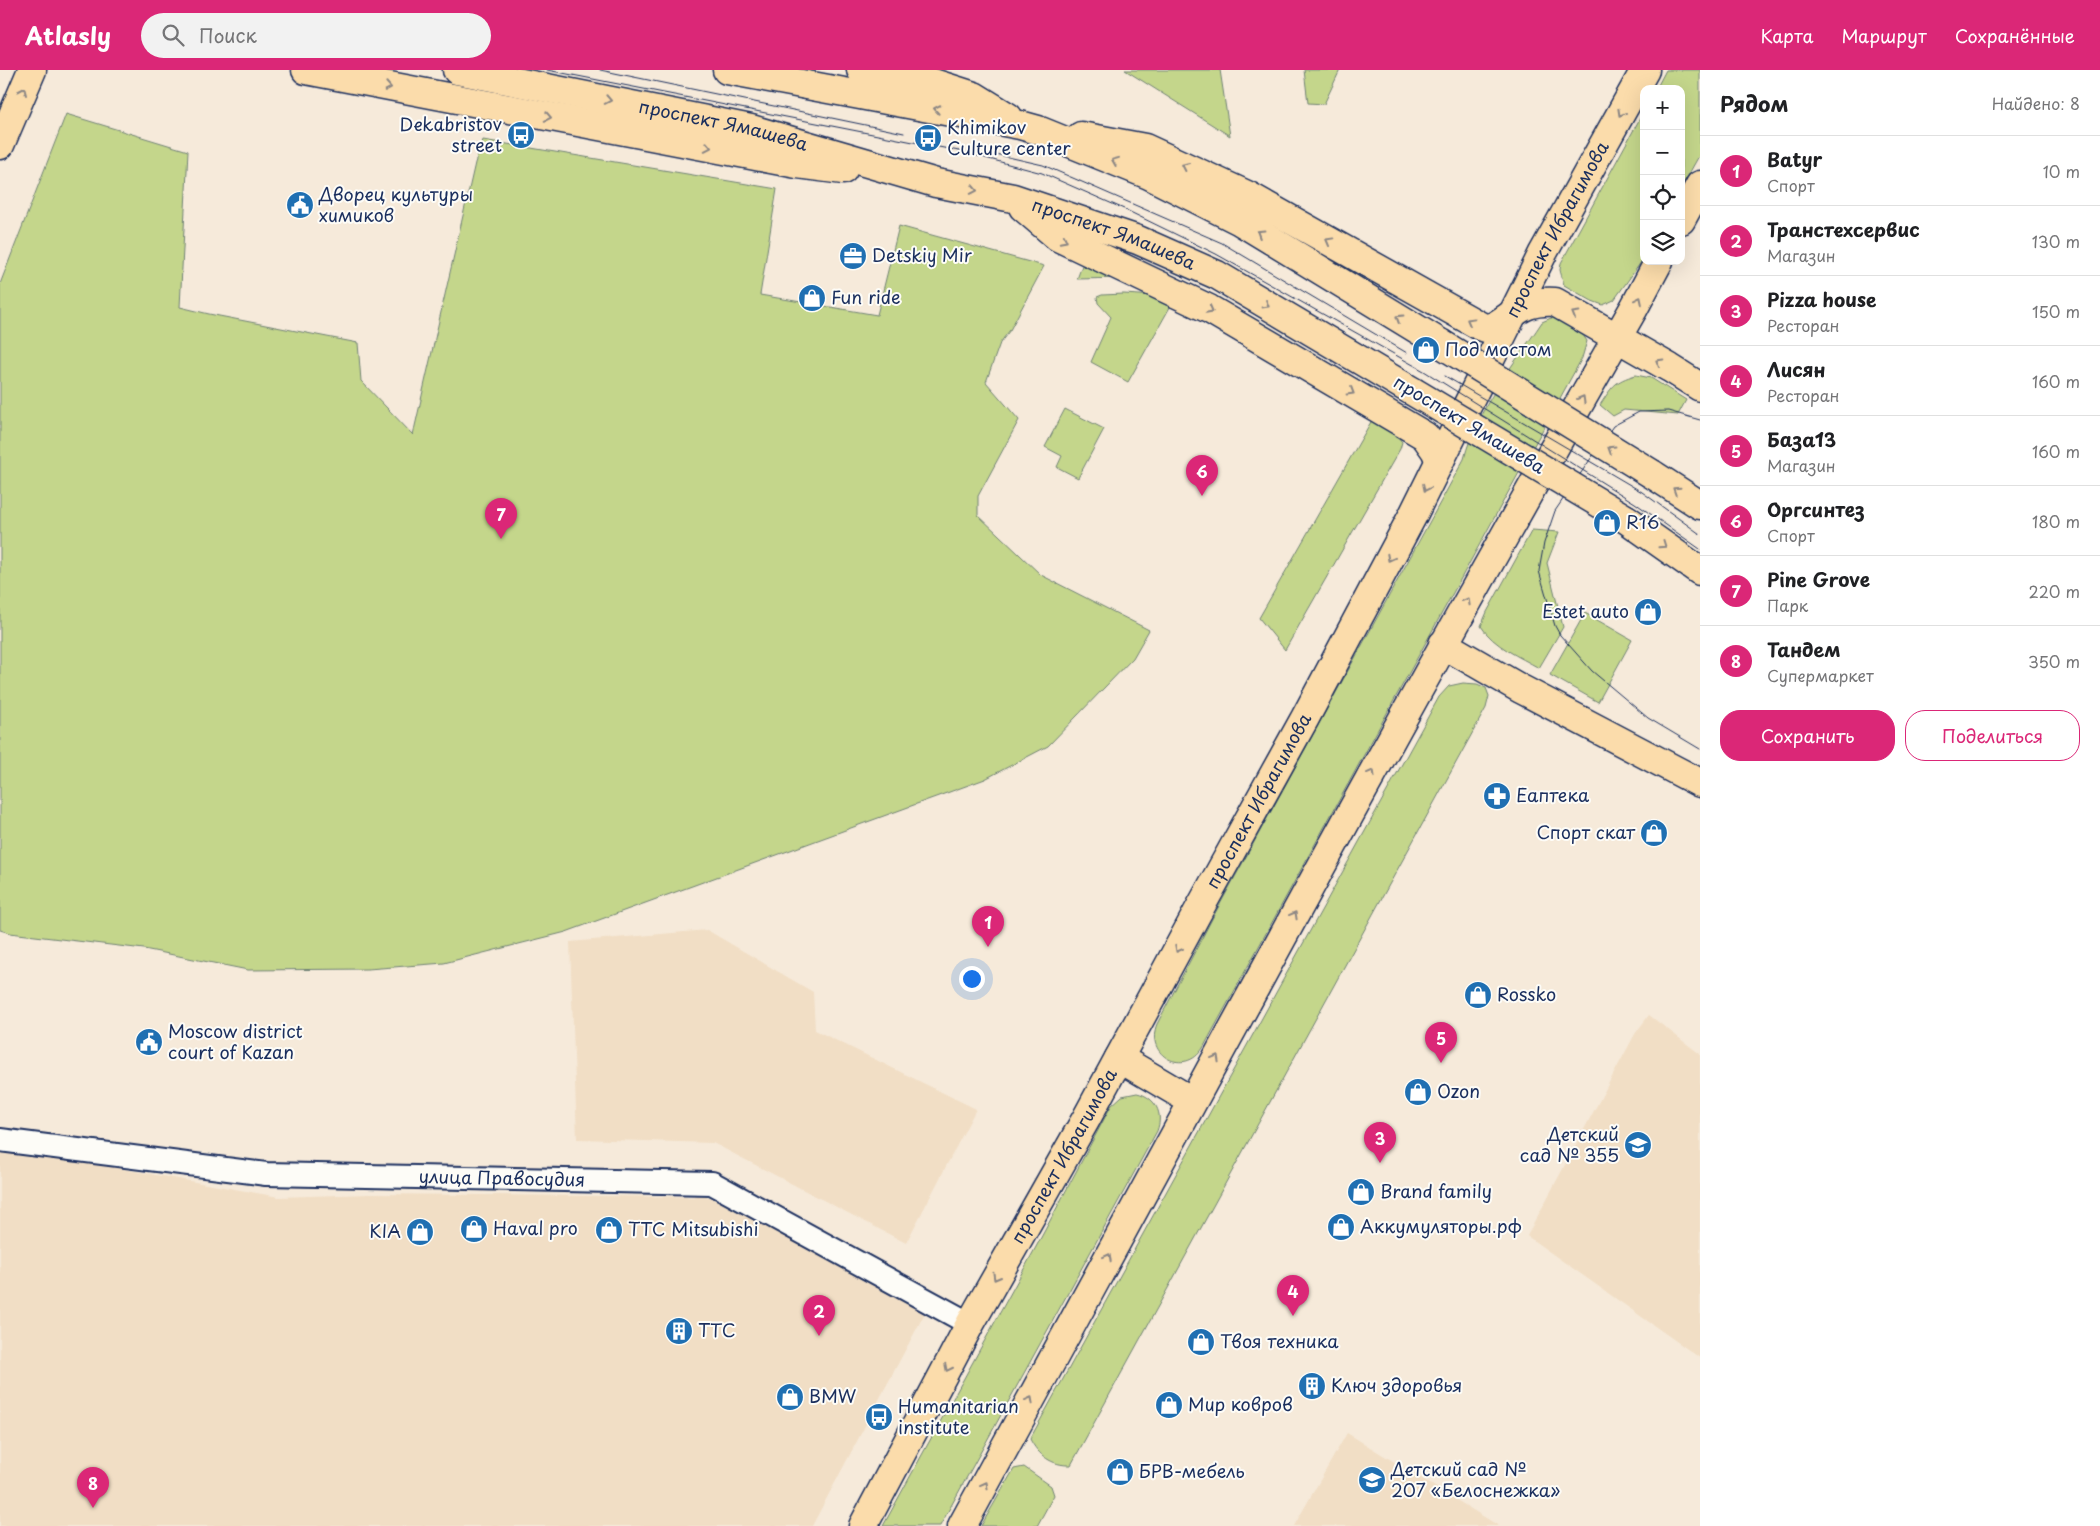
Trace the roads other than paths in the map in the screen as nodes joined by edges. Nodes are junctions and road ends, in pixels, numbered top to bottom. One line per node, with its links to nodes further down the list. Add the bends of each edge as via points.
1 (32, 70): 8 (main road, one-way to 1)
2 (306, 70): 9 (main road, one-way to 9, via 797,164)
3 (457, 70): 9 (main road, проспект Ямашева, one-way to 9, via 751,129)
4 (727, 70): 7 (main road, one-way to 4)
5 (861, 70): 7 (main road, via 924,80 974,96)
6 (1645, 70): 14 (main road, проспект Ибрагимова, one-way to 14, via 1543,253)
7 (1029, 128): 14 (main road, one-way to 7, via 1489,329 1480,326 1249,196 1145,148); 18 (main road, one-way to 7, bridge, via 1240,221 1149,176)
8 (0, 145)
9 (936, 183): 11 (main road, проспект Ямашева, one-way to 11)
10 (1700, 185): 12 (main road)
11 (1013, 198): 17 (main road, one-way to 17, via 1058,237 1210,309 1425,436); 19 (main road, проспект Ямашева, one-way to 19, bridge, via 1138,240 1217,275 1626,519)
12 (1685, 213)
13 (1657, 265): 15 (main road, one-way to 13)
14 (1513, 314): 15 (main road, one-way to 14, via 1554,302 1539,301); 17 (main road, проспект Ибрагимова)
15 (1617, 338): 16 (main road, one-way to 15); 20 (main road, one-way to 15)
16 (1700, 387)
17 (1440, 461): 22 (main road, проспект Ибрагимова, one-way to 22, via 1310,709)
18 (1700, 505)
19 (1700, 571)
20 (1443, 644): 21 (main road); 23 (main road, one-way to 20)
21 (1700, 783)
22 (1119, 1058): 23 (main road); 25 (main road, проспект Ибрагимова, one-way to 25)
23 (1192, 1101): 27 (main road, one-way to 23)
24 (0, 1140): 25 (street, улица Правосудия, via 266,1174 712,1183)
25 (970, 1324): 26 (main road, проспект Ибрагимова, one-way to 26)
26 (863, 1526)
27 (962, 1526)

